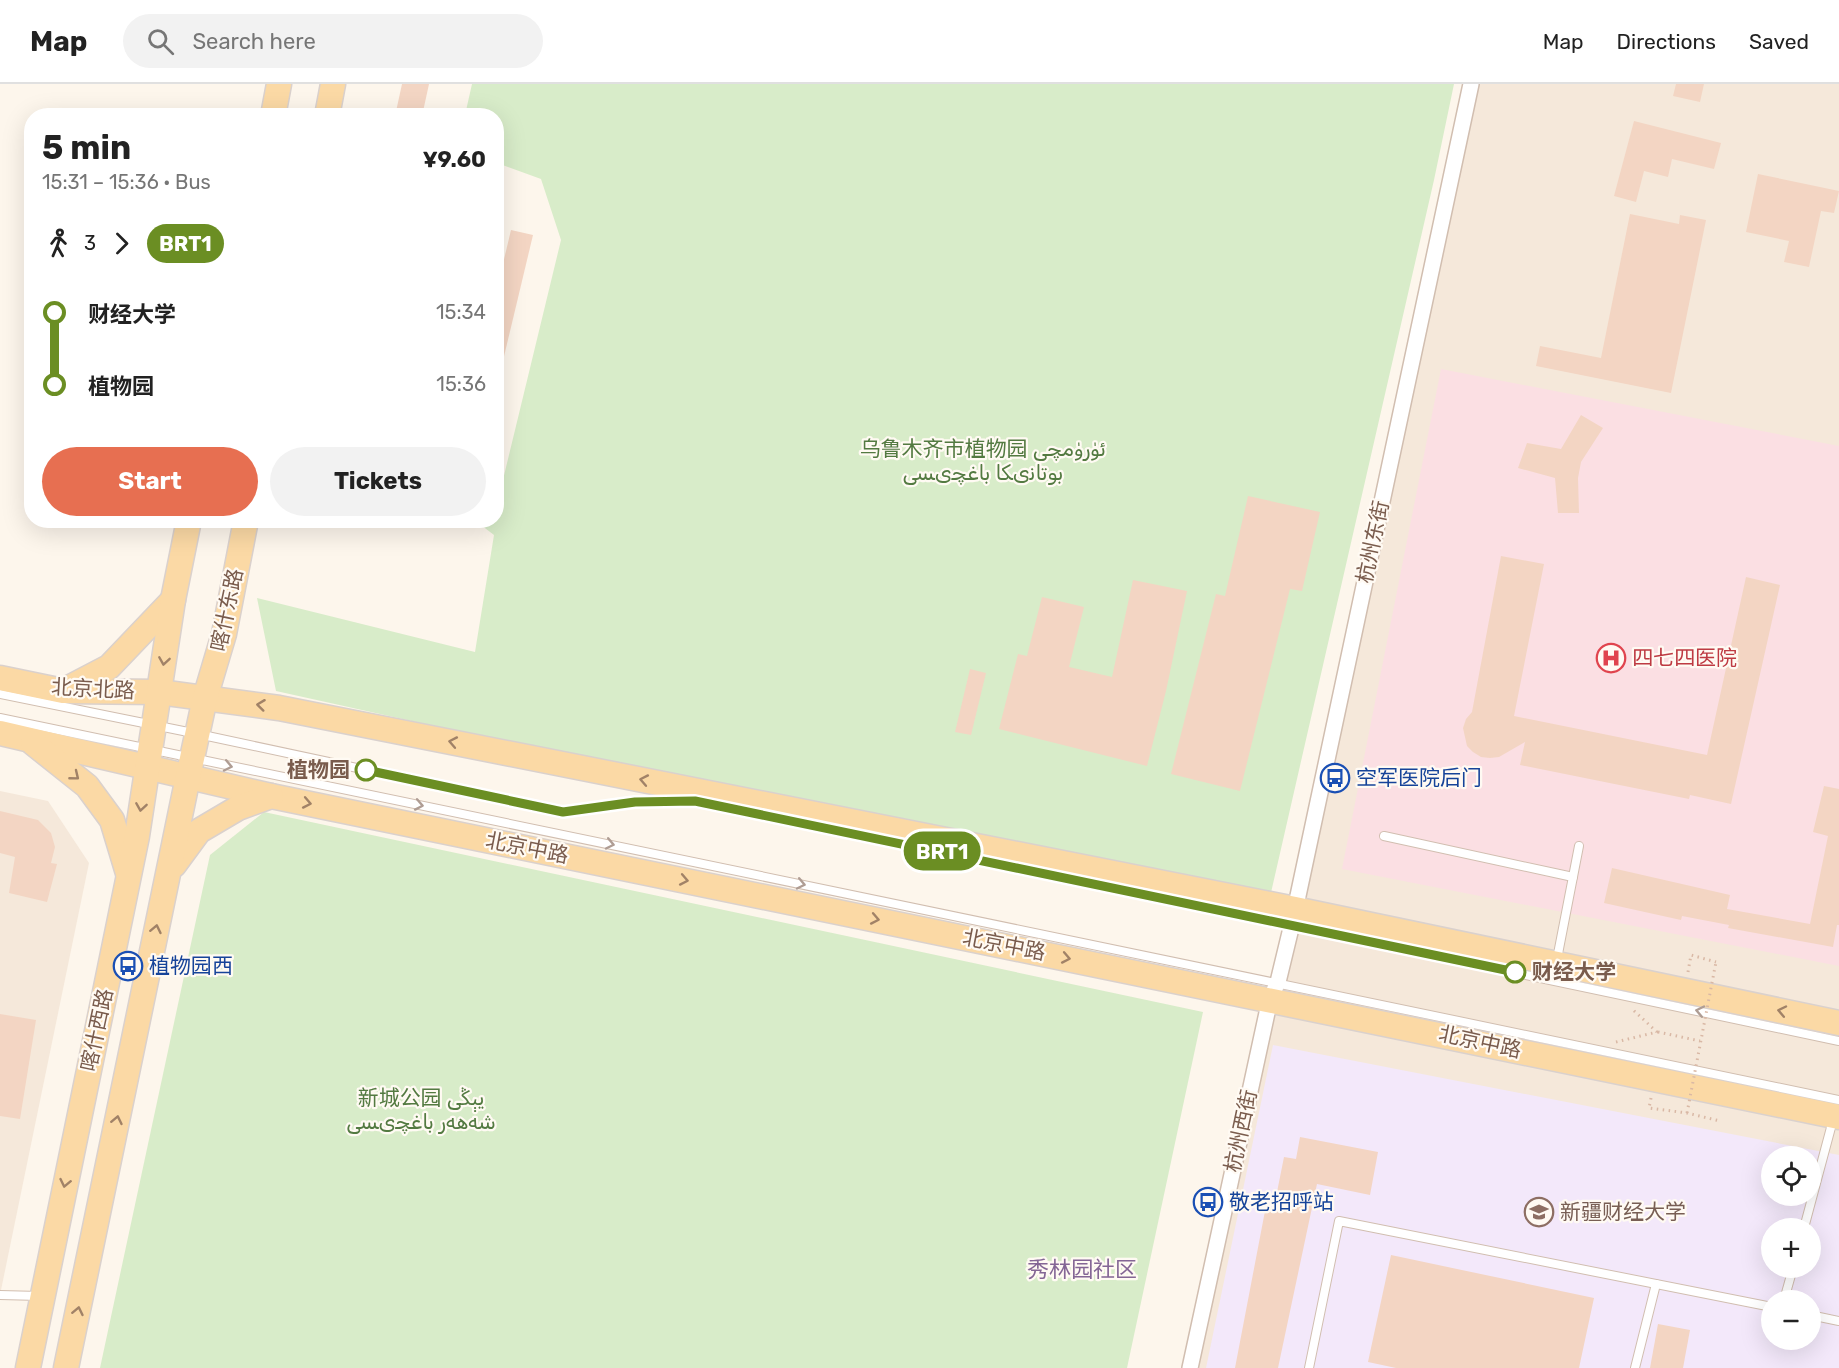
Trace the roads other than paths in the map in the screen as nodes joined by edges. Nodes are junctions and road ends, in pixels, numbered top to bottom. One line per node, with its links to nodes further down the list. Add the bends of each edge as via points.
1 (279, 84): 4 (main road)
2 (333, 84): 5 (main road)
3 (1471, 84): 28 (street, 杭州东街)
4 (274, 108)
5 (328, 108)
6 (187, 528): 8 (main road)
7 (244, 528): 13 (main road, 喀什东路, via 224,634)
8 (173, 600): 10 (main road, via 109,667); 11 (main road, one-way to 11)
9 (0, 678): 10 (main road, 北京北路)
10 (63, 691): 11 (main road, 北京北路)
11 (159, 692): 13 (main road, 北京北路); 15 (main road, 喀什西路)
12 (0, 694): 15 (lane)
13 (196, 697): 17 (main road, 喀什西路); 28 (main road, one-way to 13, via 291,710)
14 (0, 718): 19 (lane)
15 (154, 725): 17 (lane); 19 (main road, 喀什西路)
16 (0, 733): 18 (main road)
17 (198, 734): 19 (main road, 喀什西路); 21 (lane, via 563,812 635,802)
18 (29, 740): 19 (main road); 25 (main road, one-way to 25, via 87,786 112,820)
19 (169, 765): 20 (main road, 北京中路); 25 (main road, 喀什西路, one-way to 25); 26 (main road, 喀什西路); 30 (lane, one-way to 30)
20 (271, 796): 26 (main road, via 238,808 199,831); 30 (main road, 北京中路, one-way to 30)
21 (706, 803)
22 (1384, 836): 27 (lane)
23 (1579, 846): 27 (lane)
24 (921, 847): 28 (lane)
25 (129, 874): 37 (main road, 喀什西路, one-way to 37)
26 (168, 874): 42 (main road, 喀什西路, one-way to 26)
27 (1573, 877): 29 (lane)
28 (1293, 917): 29 (main road); 30 (street, 杭州东街); 32 (lane, one-way to 28)
29 (1556, 964): 31 (main road, one-way to 29)
30 (1274, 991): 33 (main road, 北京中路); 43 (street, 杭州西街)
31 (1839, 1023)
32 (1839, 1041)
33 (1838, 1111): 34 (lane)
34 (1807, 1218)
35 (1656, 1284): 38 (lane); 44 (lane, via 1339,1221); 45 (lane)
36 (0, 1295): 37 (lane)
37 (42, 1296): 41 (main road, 喀什西路)
38 (1761, 1305)
39 (1821, 1317): 40 (lane)
40 (1839, 1321)
41 (27, 1368)
42 (66, 1368)
43 (1190, 1368)
44 (1309, 1368)
45 (1635, 1368)

